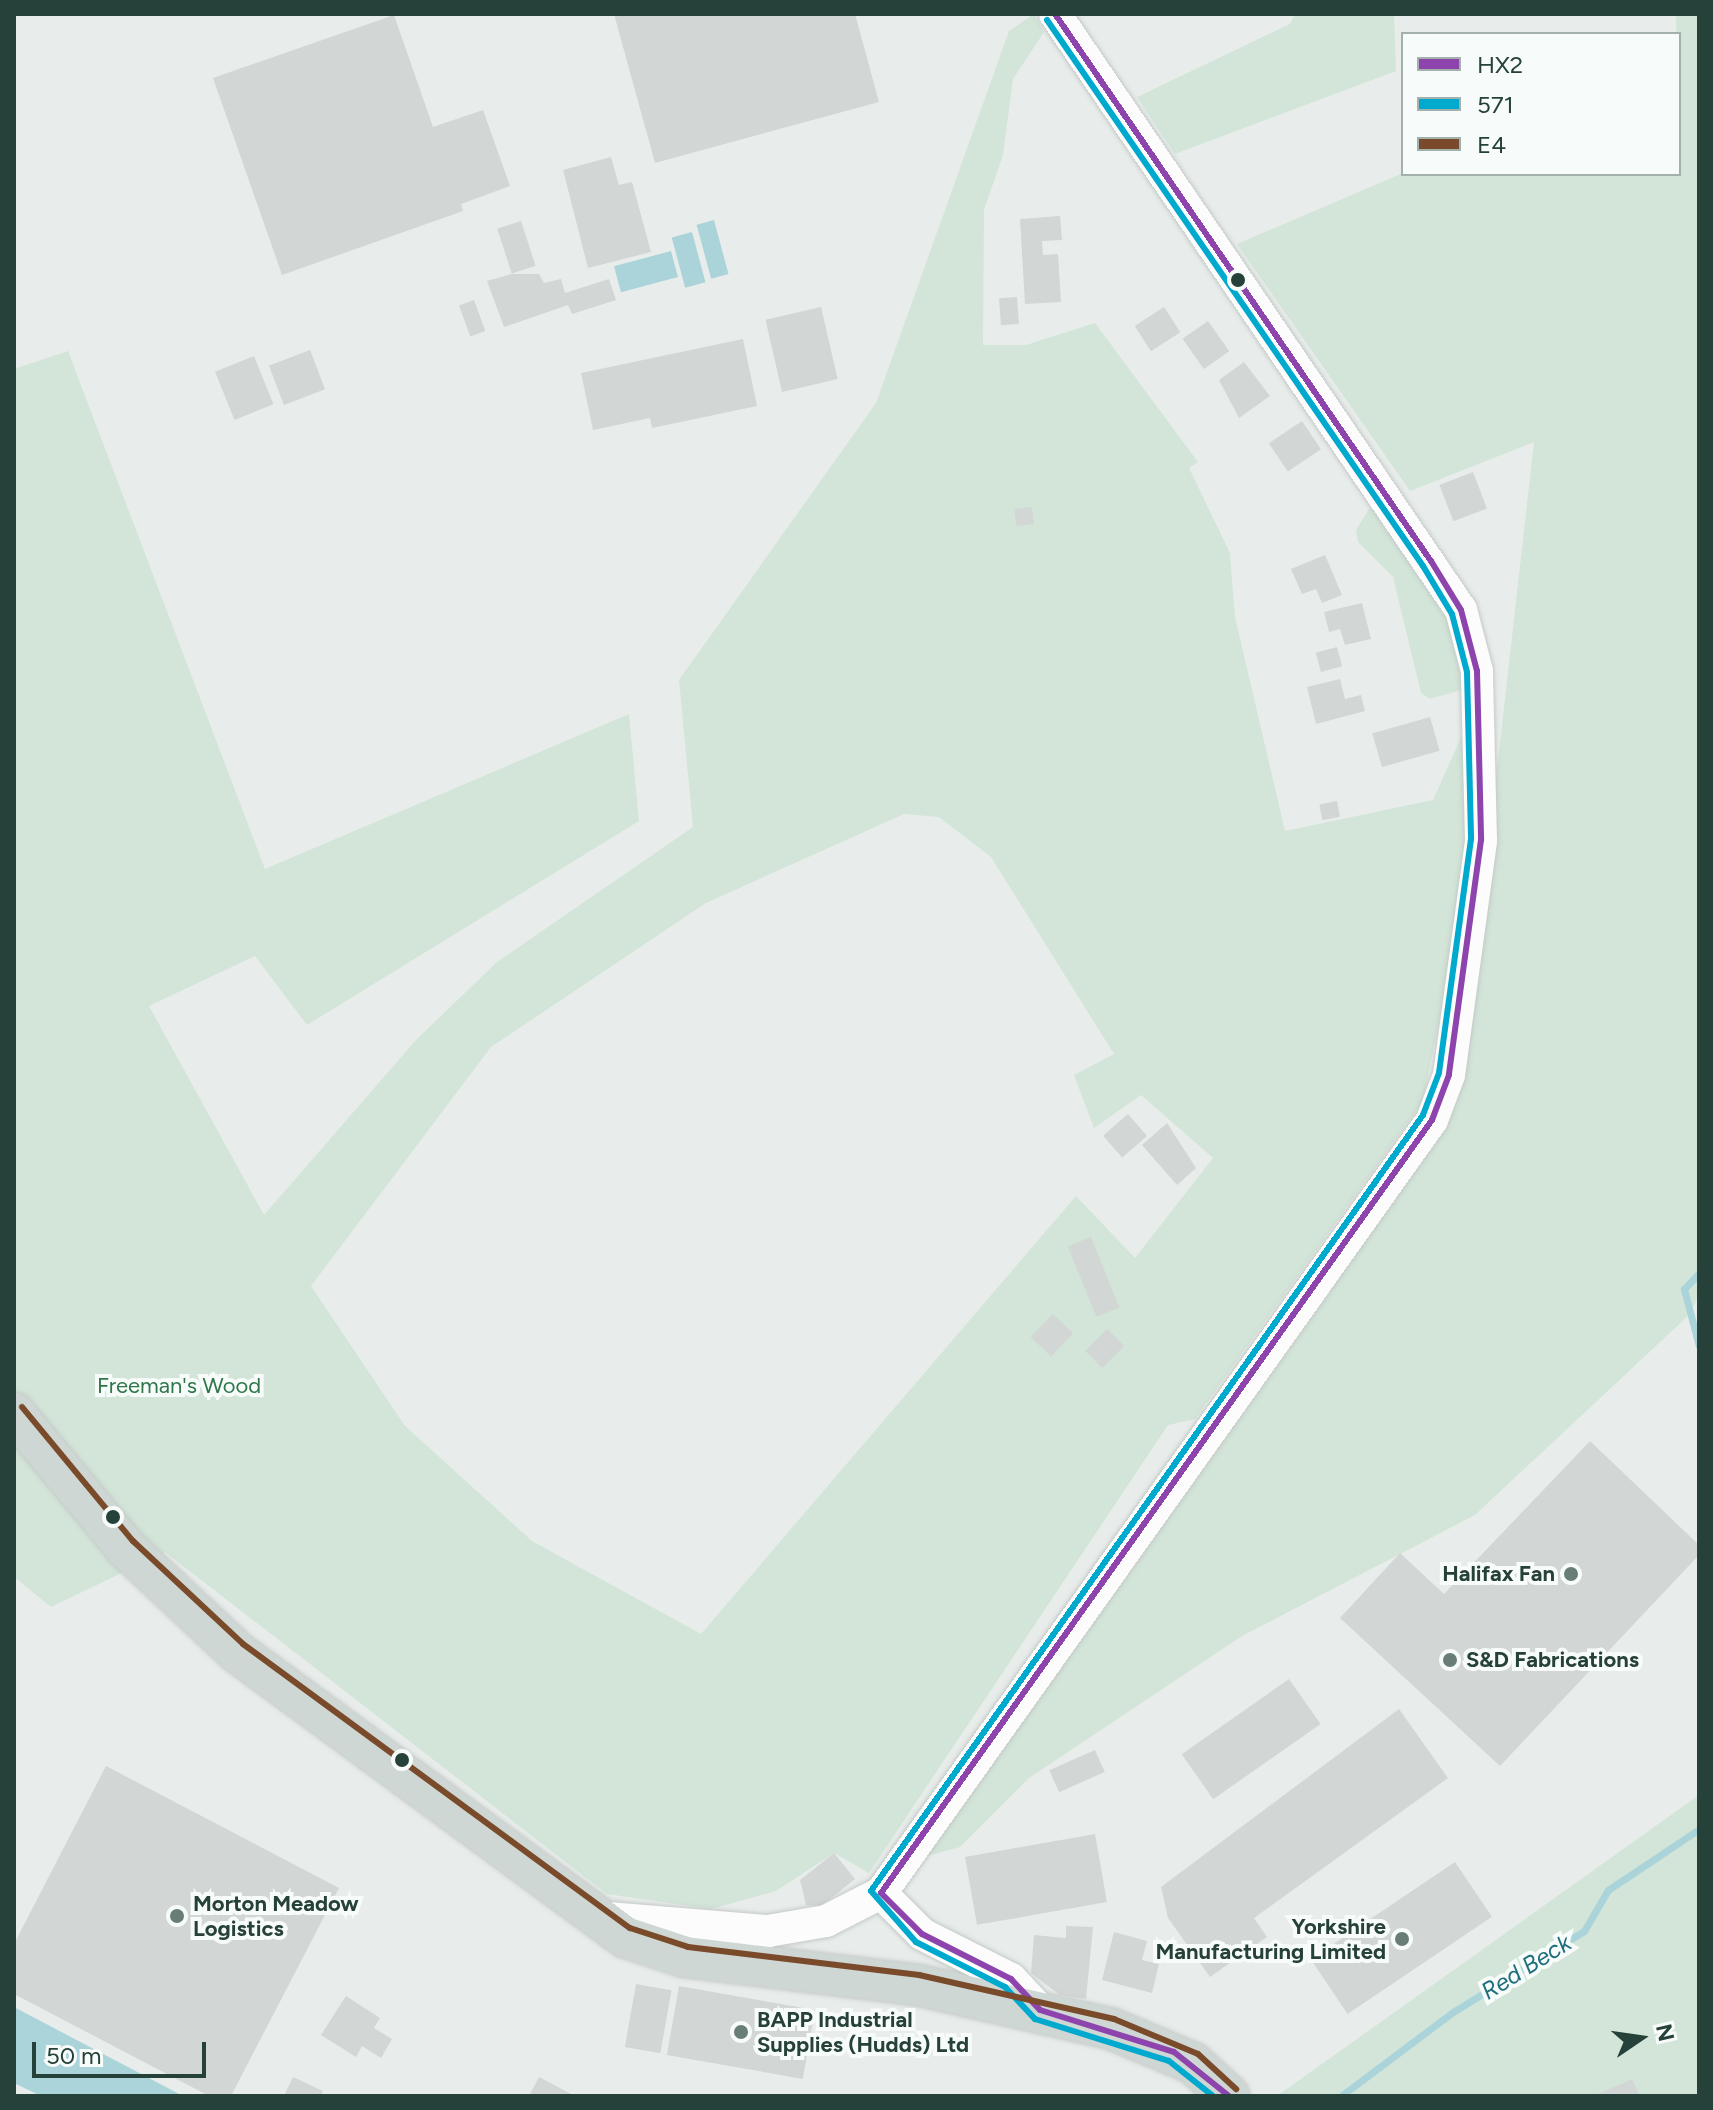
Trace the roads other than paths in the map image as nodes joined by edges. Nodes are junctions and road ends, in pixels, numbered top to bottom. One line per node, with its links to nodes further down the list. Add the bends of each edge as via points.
1 (1055, 14): 3 (street, via 1461,610 1477,671 1481,840 1449,1075 1432,1120)
2 (14, 1413): 4 (main road, via 126,1548 237,1652)
3 (881, 1893): 4 (street, via 826,1921 768,1931); 5 (street, via 922,1934 1011,1979)
4 (591, 1917): 5 (main road, via 686,1957 918,1985)
5 (1040, 2010): 6 (main road, via 1174,2052)
6 (1229, 2096)

